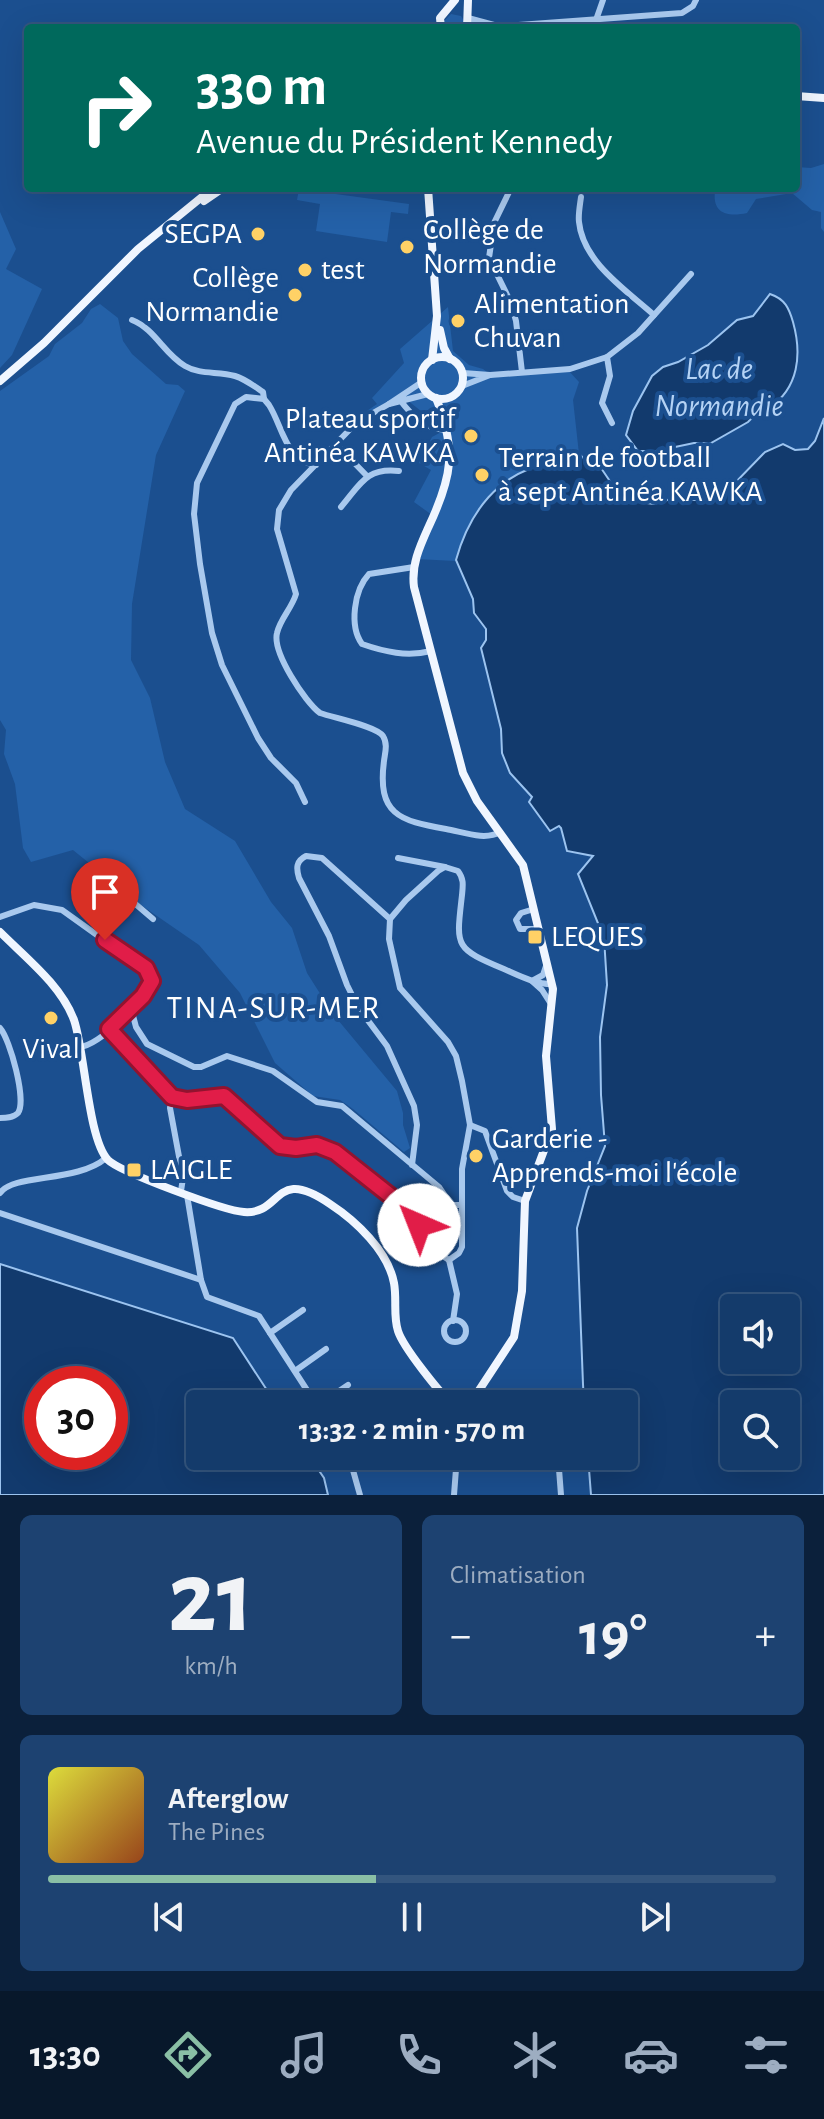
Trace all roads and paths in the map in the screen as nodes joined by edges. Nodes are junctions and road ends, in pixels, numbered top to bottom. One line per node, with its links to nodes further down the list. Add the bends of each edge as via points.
1 (455, 0): 5 (main road)
2 (468, 0): 6 (main road)
3 (603, 0): 7 (street)
4 (696, 0): 7 (street, via 682,13)
5 (446, 10): 6 (main road, via 455,8); 8 (main road)
6 (467, 17): 9 (main road); 10 (street)
7 (596, 20): 11 (street)
8 (441, 24)
9 (467, 24)
10 (491, 24)
11 (514, 24)
12 (800, 96): 13 (main road)
13 (824, 98)
14 (208, 192): 20 (main road, via 138,249)
15 (218, 192): 20 (main road)
16 (428, 192): 22 (main road)
17 (509, 192): 27 (street, via 494,223 489,258 511,303)
18 (581, 197): 21 (street, via 579,222 592,257)
19 (691, 274): 21 (street)
20 (93, 295): 30 (main road)
21 (654, 315): 24 (street)
22 (437, 316): 25 (main road); 26 (main road)
23 (132, 320): 35 (street, via 180,364 239,377 263,392)
24 (607, 357): 27 (street, via 570,369); 38 (street, via 610,376 602,403)
25 (450, 359): 26 (main road); 28 (main road)
26 (432, 360): 31 (main road, via 423,369)
27 (522, 372): 29 (street)
28 (463, 373): 29 (street); 32 (main road)
29 (490, 375): 32 (street)
30 (0, 381)
31 (422, 382): 33 (main road); 37 (street)
32 (462, 386): 34 (main road)
33 (432, 396): 34 (main road); 36 (street); 39 (main road)
34 (452, 397): 39 (main road)
35 (264, 399): 41 (street, via 291,451); 47 (street, via 240,399 217,439 197,483 196,530 222,665 258,738)
36 (400, 400): 37 (street); 39 (street, via 433,429)
37 (389, 404): 40 (street, via 357,422)
38 (612, 423)
39 (446, 428): 45 (main road, via 448,481)
40 (336, 444): 41 (street); 43 (street)
41 (316, 465): 48 (street, via 284,500 276,519 296,594 278,629 279,652 314,709 383,736 382,791 399,816 485,836)
42 (399, 471): 43 (street, via 384,469)
43 (367, 476): 44 (street)
44 (341, 507)
45 (414, 567): 46 (main road); 46 (street, via 369,574 359,587 354,630 362,644 371,647 406,655)
46 (431, 651): 48 (main road, via 467,782)
47 (305, 802)
48 (500, 832): 51 (main road, via 521,860)
49 (398, 858): 50 (street)
50 (445, 867): 54 (street); 59 (street, via 458,871 464,882 458,929 462,946 475,957)
51 (534, 909): 55 (main road); 55 (street, via 518,916 517,925 526,931)
52 (0, 917): 57 (street, via 34,905 52,907)
53 (153, 919): 57 (street, via 98,872 86,900 105,926)
54 (390, 919): 70 (street, via 397,981 456,1056); 72 (street, via 322,858 301,858 299,878 347,985 387,1046 414,1106)
55 (539, 929): 58 (main road)
56 (0, 932): 65 (main road, via 66,1002)
57 (105, 940): 62 (street, via 152,977 152,985)
58 (547, 962): 59 (street, via 543,975); 60 (main road)
59 (532, 981): 60 (street); 61 (street)
60 (552, 984): 61 (main road)
61 (552, 1005): 75 (main road, via 546,1056 552,1129)
62 (131, 1008): 64 (street); 72 (street, via 147,1044 194,1067 227,1056 273,1071 317,1102 342,1106)
63 (0, 1028): 66 (street)
64 (109, 1029): 65 (street, via 91,1045); 68 (street)
65 (80, 1047): 71 (main road, via 96,1138)
66 (12, 1051): 67 (street); 69 (street, via 21,1107 15,1115)
67 (0, 1052)
68 (172, 1097): 73 (street); 78 (street, via 224,1096 280,1146 317,1145 335,1152 407,1209 438,1253)
69 (0, 1118)
70 (470, 1125): 75 (street, via 485,1131 507,1191); 76 (street)
71 (106, 1158): 73 (main road, via 121,1169); 74 (street, via 85,1171 10,1184)
72 (412, 1165): 76 (street, via 451,1205)
73 (184, 1192): 79 (street); 88 (main road, via 244,1212 298,1188 346,1216 390,1269 401,1338)
74 (0, 1193)
75 (525, 1201): 89 (main road, via 518,1327)
76 (461, 1205): 78 (street, via 462,1247)
77 (0, 1213): 79 (street)
78 (449, 1260): 81 (street, via 457,1294)
79 (201, 1280): 82 (street, via 207,1297 254,1313)
80 (303, 1310): 82 (street)
81 (453, 1321)
82 (270, 1333): 84 (street)
83 (326, 1349): 84 (street)
84 (295, 1371): 86 (street)
85 (348, 1385): 87 (street)
86 (308, 1390)
87 (340, 1390)
88 (441, 1390)
89 (479, 1390)
90 (353, 1470): 93 (street)
91 (456, 1470): 94 (street)
92 (559, 1470): 95 (street)
93 (360, 1495)
94 (454, 1495)
95 (561, 1495)

